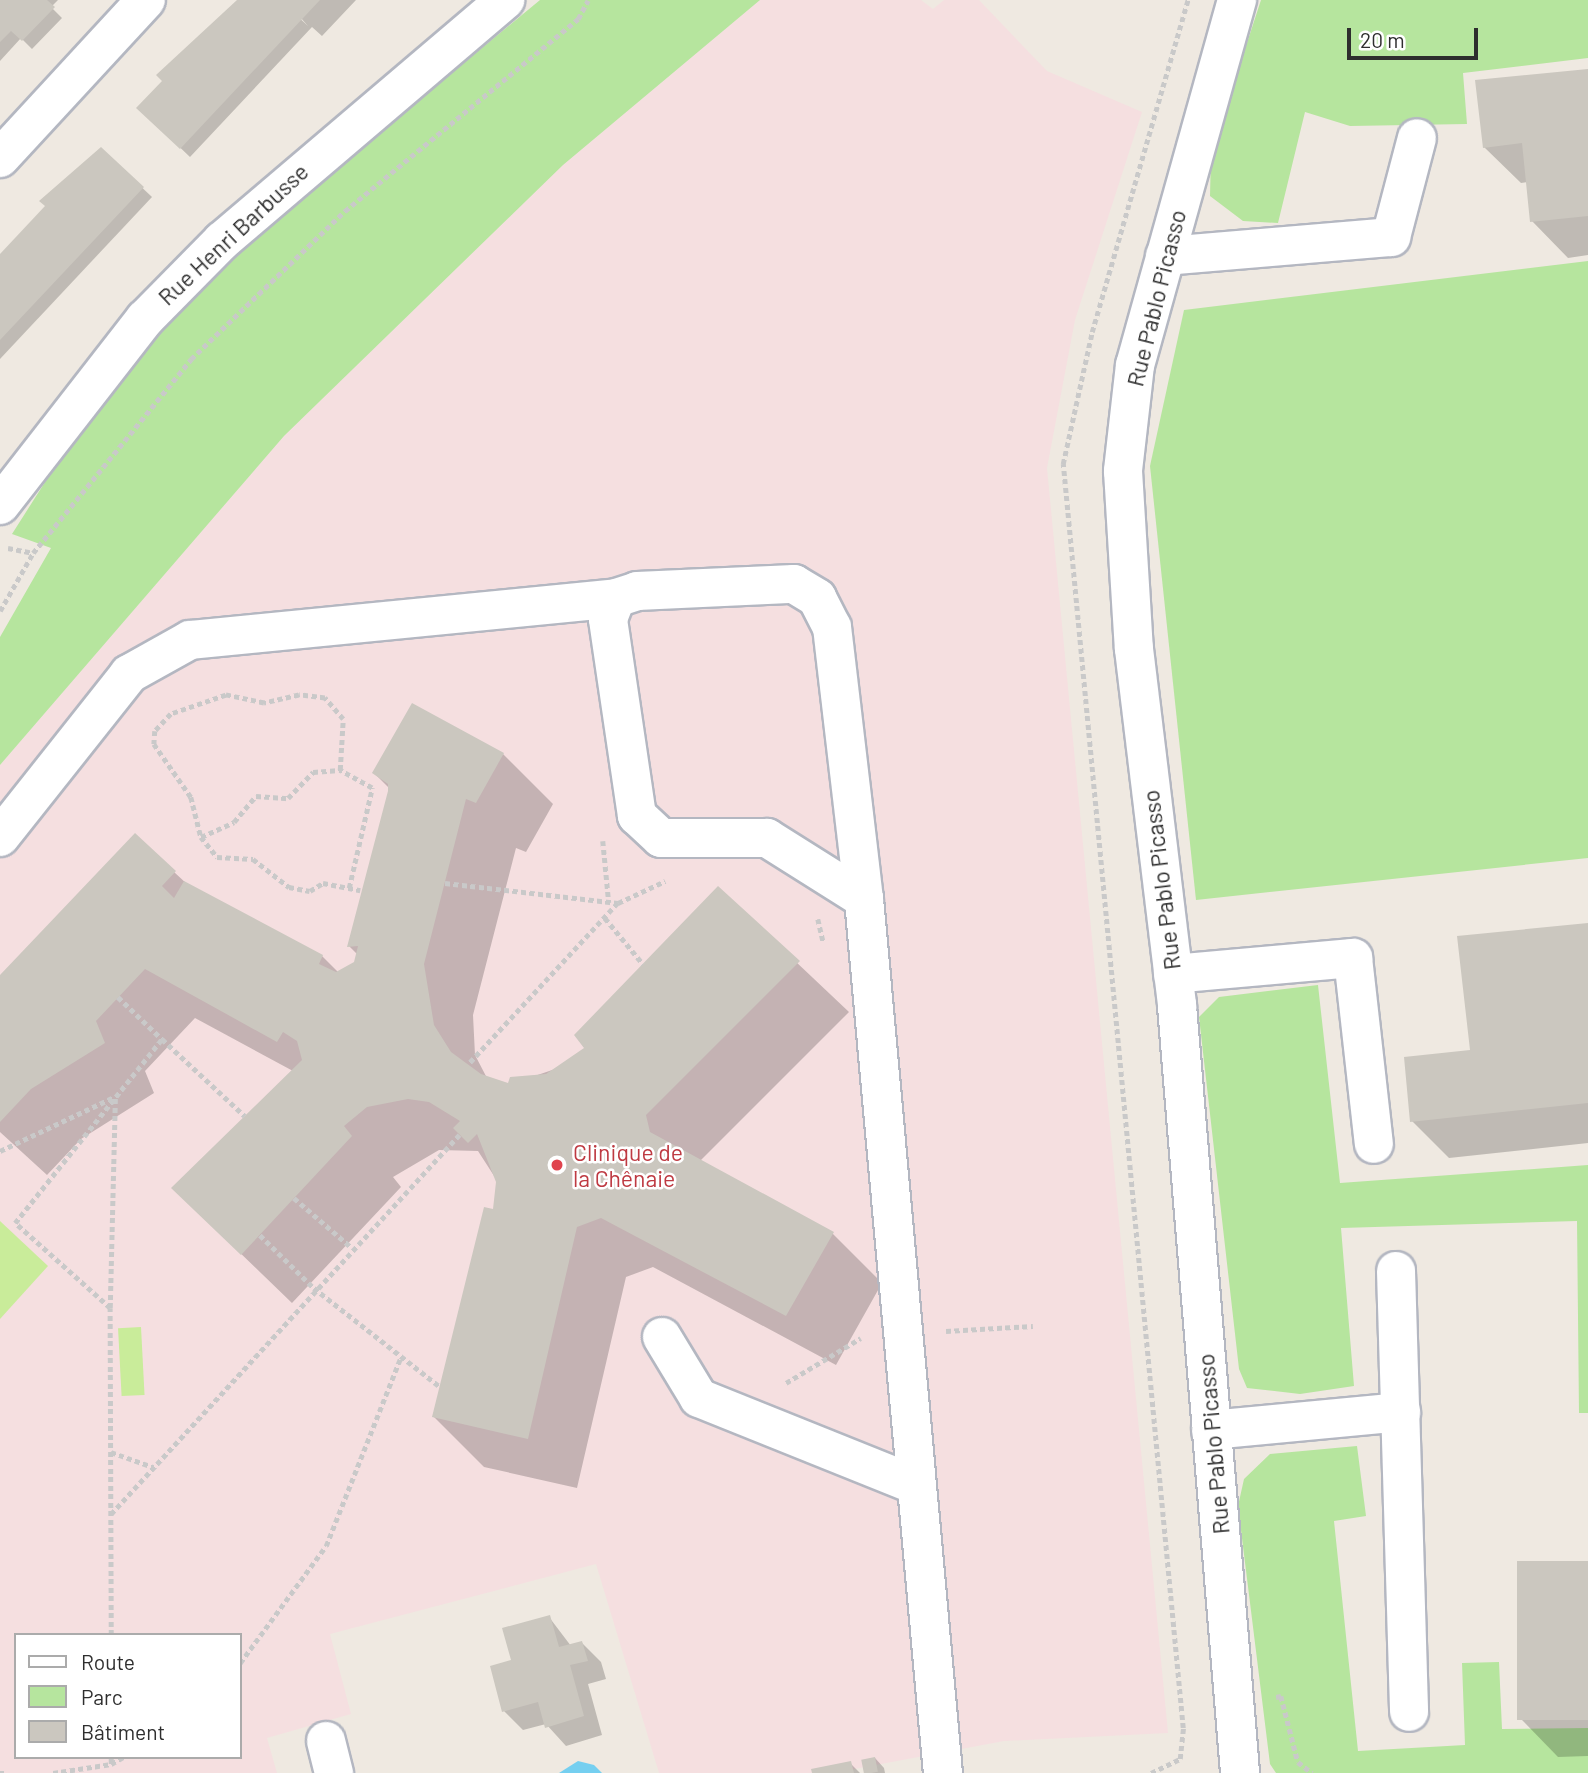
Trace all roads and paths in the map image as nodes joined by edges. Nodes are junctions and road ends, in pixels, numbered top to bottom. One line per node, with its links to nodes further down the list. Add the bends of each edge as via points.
1 (146, 0): 6 (street)
2 (505, 0): 8 (street, Rue Henri Barbusse, via 222,240 145,319)
3 (588, 0): 10 (path, via 578,19 345,211 191,359)
4 (1237, 0): 7 (street, Rue Pablo Picasso)
5 (1417, 138): 7 (street, via 1391,237)
6 (0, 158)
7 (1165, 256): 28 (street, Rue Pablo Picasso, via 1135,365 1123,471 1134,649)
8 (0, 505)
9 (0, 546): 10 (path)
10 (33, 553): 12 (path)
11 (616, 598): 15 (street, via 190,640 129,674); 21 (street, via 608,620 638,816 661,838 767,838); 21 (street, via 637,591 794,584 817,598 832,627)
12 (0, 611)
13 (340, 770): 16 (path, via 313,772 288,798 256,796 233,822); 16 (path, via 343,719 325,698 299,695 264,703 226,695 171,714 155,731 154,744 191,797); 19 (path, via 372,788)
14 (601, 825): 22 (path)
15 (0, 837)
16 (201, 837): 19 (path, via 217,857 253,859 289,887)
17 (680, 874): 23 (path)
18 (445, 883): 22 (path)
19 (349, 888): 20 (path)
20 (360, 890)
21 (864, 900): 52 (street)
22 (609, 903): 23 (path)
23 (618, 903): 25 (path)
24 (816, 914): 26 (path)
25 (605, 918): 27 (path); 31 (path)
26 (824, 954)
27 (643, 964)
28 (1173, 974): 35 (street, via 1353,958); 49 (street, Rue Pablo Picasso)
29 (118, 997): 30 (path)
30 (162, 1039): 32 (path); 33 (path)
31 (469, 1063)
32 (115, 1097): 36 (path); 42 (path); 42 (path, via 15,1223)
33 (245, 1116)
34 (459, 1135): 39 (path)
35 (1374, 1143)
36 (0, 1151)
37 (294, 1198): 39 (path)
38 (260, 1235): 41 (path)
39 (351, 1247): 41 (path)
40 (1396, 1271): 48 (street)
41 (314, 1288): 46 (path); 51 (path)
42 (110, 1308): 50 (path)
43 (864, 1322): 45 (path)
44 (662, 1337): 52 (street, via 699,1398)
45 (867, 1349)
46 (401, 1357): 47 (path); 55 (path, via 326,1546)
47 (439, 1386)
48 (1401, 1412): 49 (street); 56 (street)
49 (1211, 1430): 62 (street, Rue Pablo Picasso)
50 (111, 1452): 51 (path); 53 (path)
51 (153, 1467): 53 (path)
52 (915, 1485): 61 (street)
53 (111, 1514): 54 (path)
54 (111, 1633)
55 (242, 1660)
56 (1409, 1712)
57 (111, 1759): 59 (path)
58 (119, 1759): 59 (path)
59 (111, 1764): 60 (path)
60 (53, 1773)
61 (943, 1773)
62 (1240, 1773)

